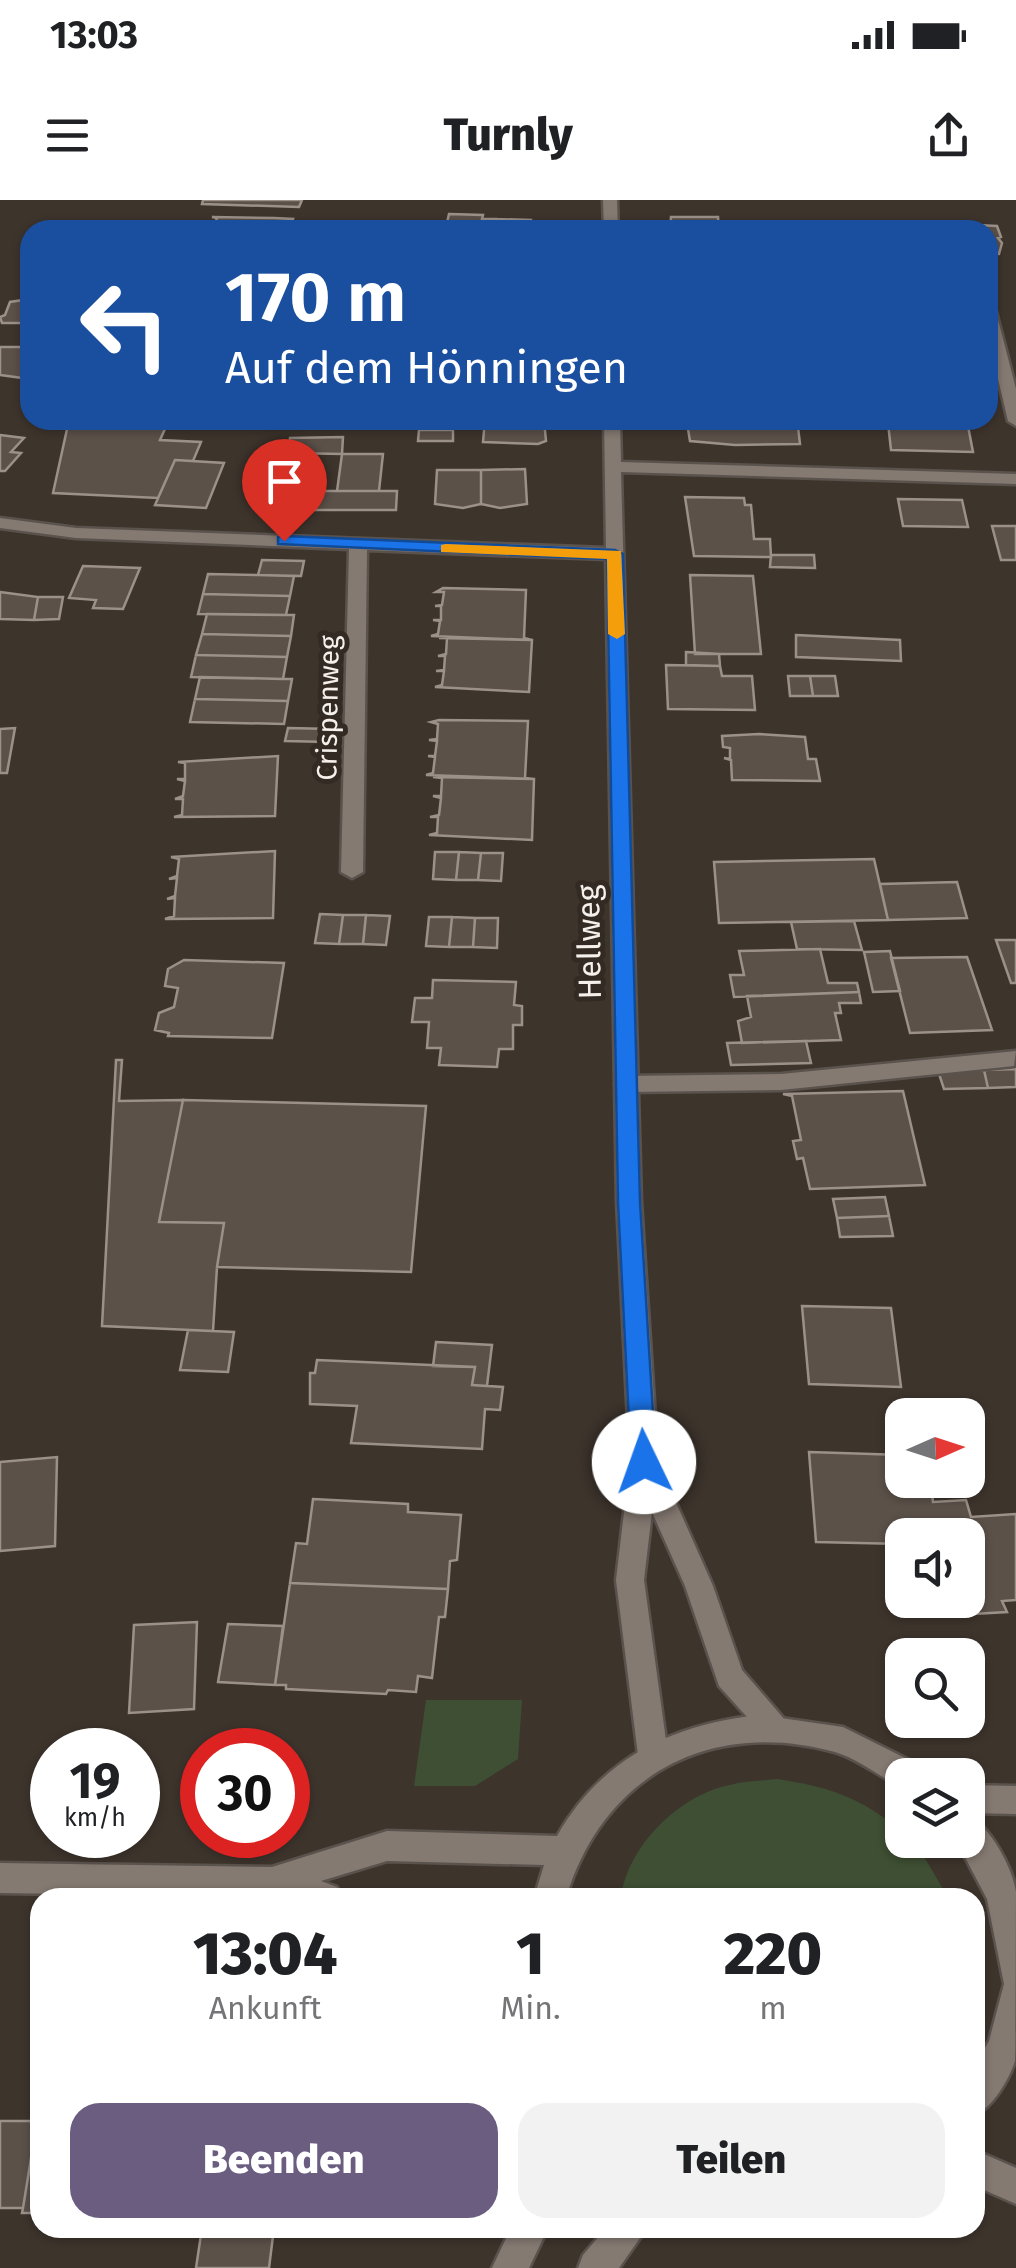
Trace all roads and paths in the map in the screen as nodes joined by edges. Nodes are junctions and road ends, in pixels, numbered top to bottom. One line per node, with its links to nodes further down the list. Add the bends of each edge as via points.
1 (998, 348): 2 (street)
2 (1016, 421)
3 (612, 430): 4 (street, Hellweg)
4 (612, 468): 5 (street); 8 (street, Hellweg)
5 (1016, 479)
6 (0, 523): 7 (street, via 76,533)
7 (358, 545): 8 (street); 9 (street, Crispenweg)
8 (615, 554): 11 (street, Hellweg)
9 (352, 872)
10 (1014, 1058): 11 (street, via 782,1082)
11 (627, 1084): 12 (street, Hellweg)
12 (644, 1462): 13 (street, Hellweg, via 730,1676); 14 (street, Hellweg, via 630,1580)
13 (776, 1728): 14 (street, via 694,1738); 15 (street, via 845,1742)
14 (653, 1755): 18 (street, via 606,1791)
15 (885, 1763)
16 (985, 1800): 17 (street)
17 (1016, 1800)
18 (563, 1851): 21 (street, via 388,1846); 23 (street)
19 (985, 1857): 24 (street)
20 (0, 1878): 21 (street)
21 (272, 1882): 22 (street)
22 (292, 1888)
23 (553, 1888)
24 (1015, 1930): 25 (street)
25 (1016, 1974)
26 (1016, 1994): 27 (street)
27 (1010, 2052): 28 (street)
28 (985, 2085)
29 (985, 2172): 30 (street)
30 (1016, 2186)
31 (525, 2238): 33 (street)
32 (621, 2238): 34 (street)
33 (510, 2268)
34 (596, 2268)

